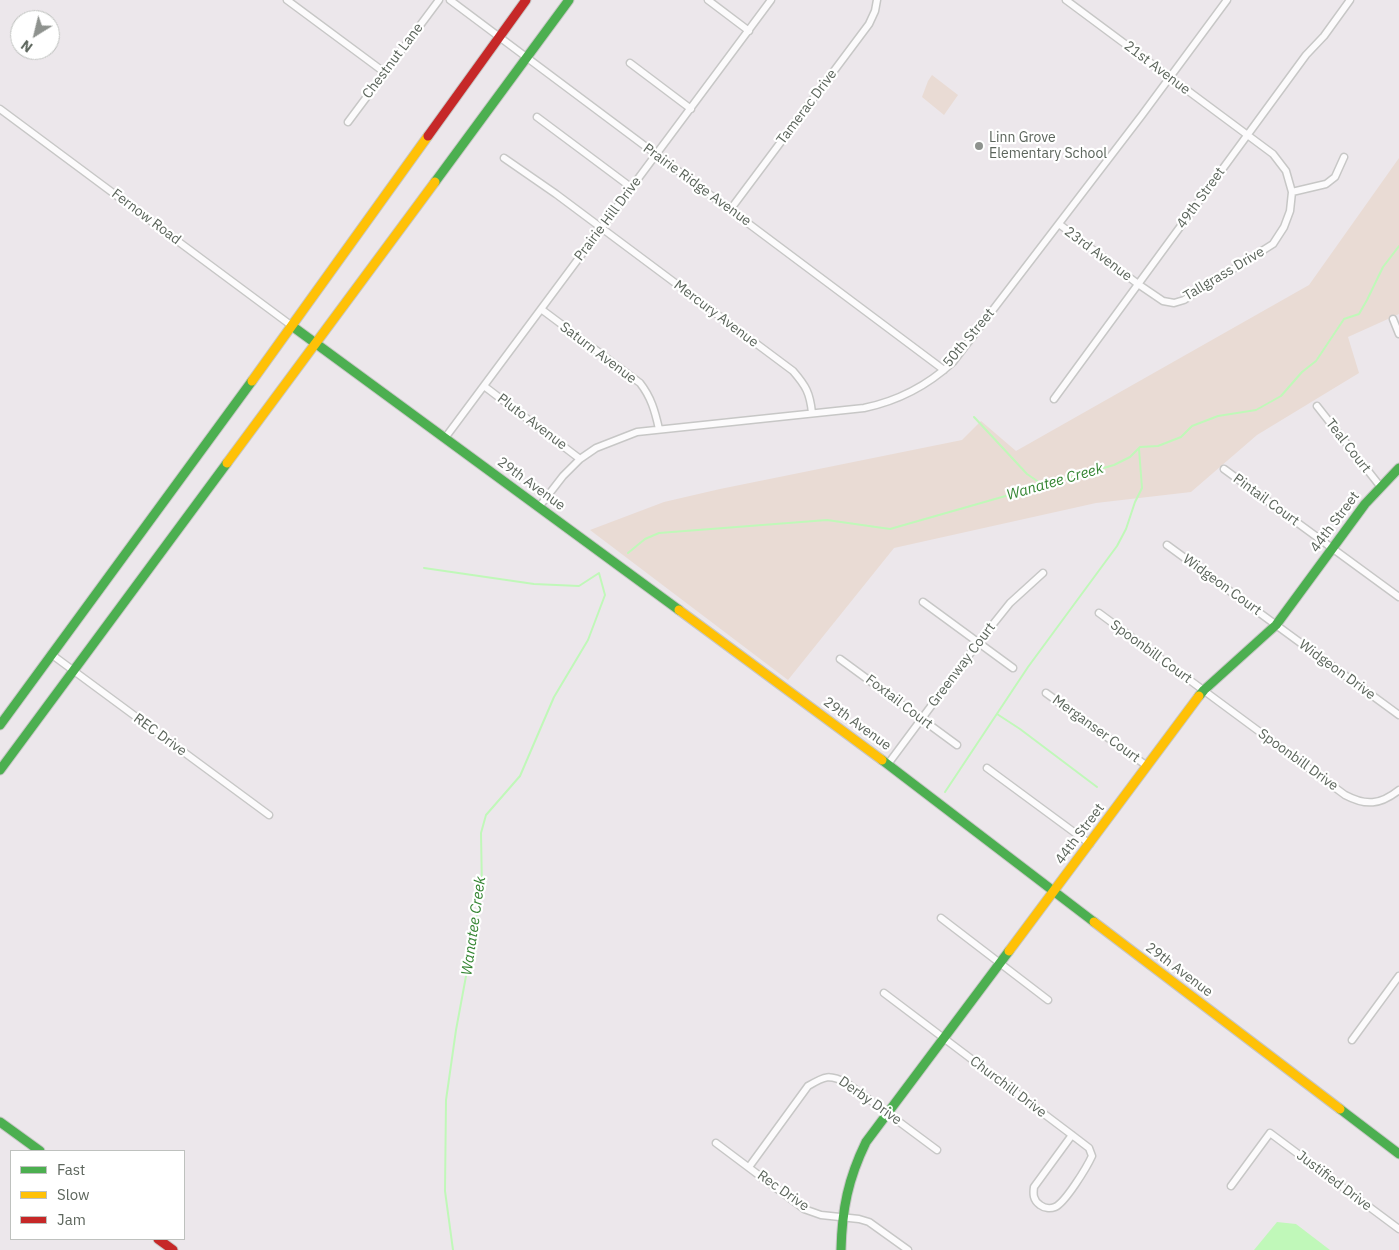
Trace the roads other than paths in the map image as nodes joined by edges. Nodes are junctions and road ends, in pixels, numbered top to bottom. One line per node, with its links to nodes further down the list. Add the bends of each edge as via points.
1 (287, 0): 16 (street)
2 (439, 0): 16 (street, Chestnut Lane)
3 (450, 0): 13 (street, Prairie Ridge Avenue)
4 (526, 0): 13 (main road)
5 (569, 0): 14 (main road)
6 (708, 0): 12 (street)
7 (772, 0): 12 (street, Prairie Hill Drive)
8 (878, 0): 28 (street, Tamerac Drive, via 869,24)
9 (1066, 0): 17 (street, 21st Avenue)
10 (1350, 0): 22 (street, 49th Street)
11 (1224, 1): 17 (street, 50th Street)
12 (749, 31): 19 (street, Prairie Hill Drive)
13 (499, 37): 14 (street, Prairie Ridge Avenue); 34 (main road)
14 (527, 58): 23 (street, Prairie Ridge Avenue); 36 (main road)
15 (630, 63): 19 (street)
16 (384, 72): 21 (street, Chestnut Lane)
17 (1170, 78): 22 (street, 21st Avenue); 29 (street, 50th Street)
18 (0, 109): 34 (street, Fernow Road)
19 (691, 109): 23 (street, Prairie Hill Drive)
20 (537, 117): 26 (street)
21 (348, 122)
22 (1247, 135): 27 (street, Tallgrass Drive, via 1273,154 1286,171); 31 (street, 49th Street)
23 (656, 155): 26 (street, Prairie Hill Drive); 28 (street, Prairie Ridge Avenue)
24 (1344, 157): 27 (street, via 1335,177 1326,184)
25 (504, 158): 30 (street, Mercury Avenue)
26 (632, 188): 30 (street, Prairie Hill Drive)
27 (1292, 192): 31 (street, Tallgrass Drive, via 1290,211 1273,244 1184,300 1174,303 1163,301)
28 (730, 210): 37 (street, Prairie Ridge Avenue)
29 (1059, 224): 31 (street, 23rd Avenue); 37 (street, 50th Street)
30 (602, 228): 32 (street, Prairie Hill Drive); 41 (street, Mercury Avenue, via 793,371 806,386)
31 (1138, 284): 39 (street, 49th Street)
32 (541, 310): 38 (street, Prairie Hill Drive); 42 (street, Saturn Avenue, via 640,383 648,394)
33 (1393, 320): 35 (street)
34 (292, 326): 36 (main road, 29th Avenue); 57 (main road)
35 (1399, 334)
36 (316, 343): 43 (main road, 29th Avenue); 60 (main road)
37 (944, 370): 41 (street, 50th Street, via 920,388 885,404)
38 (484, 386): 43 (street, Prairie Hill Drive); 44 (street, Pluto Avenue)
39 (1054, 399)
40 (1317, 406): 47 (street, Teal Court)
41 (812, 413): 42 (street, 50th Street)
42 (659, 429): 44 (street, 50th Street, via 617,439)
43 (445, 438): 48 (main road, 29th Avenue)
44 (580, 458): 48 (street, 50th Street)
45 (1399, 468): 47 (main road, 44th Street)
46 (1224, 469): 50 (street, Pintail Court)
47 (1380, 486): 50 (main road, 44th Street)
48 (539, 507): 67 (main road, 29th Avenue)
49 (1167, 545): 55 (street, Widgeon Court)
50 (1332, 548): 52 (street, Pintail Court); 55 (main road, 44th Street)
51 (1043, 573): 56 (street, Greenway Court, via 1010,604)
52 (1399, 598)
53 (923, 602): 56 (street)
54 (1099, 613): 61 (street, Spoonbill Court)
55 (1276, 625): 61 (main road, 44th Street); 63 (street, Widgeon Drive)
56 (978, 643): 59 (street); 64 (street, Greenway Court)
57 (51, 654): 60 (street, REC Drive); 65 (main road)
58 (840, 659): 64 (street, Foxtail Court)
59 (1013, 668)
60 (73, 671): 70 (main road); 72 (street, REC Drive)
61 (1204, 690): 68 (main road, 44th Street); 71 (street, Spoonbill Drive, via 1359,802 1388,798)
62 (1046, 692): 68 (street, Merganser Court)
63 (1399, 715)
64 (922, 720): 66 (street, Foxtail Court); 67 (street, Greenway Court)
65 (0, 725)
66 (957, 746)
67 (888, 764): 74 (main road, 29th Avenue)
68 (1147, 766): 73 (main road, 44th Street)
69 (987, 768): 73 (street)
70 (0, 770)
71 (1399, 790)
72 (269, 815)
73 (1090, 844): 74 (main road, 44th Street)
74 (1054, 892): 76 (main road, 44th Street); 88 (main road, 29th Avenue)
75 (942, 918): 76 (street)
76 (1000, 963): 79 (street); 80 (main road, 44th Street)
77 (1399, 976): 81 (street)
78 (884, 993): 80 (street, Churchill Drive)
79 (1048, 1000)
80 (944, 1038): 82 (main road, 44th Street); 84 (street, Churchill Drive)
81 (1352, 1040)
82 (888, 1113): 87 (street, Derby Drive); 89 (street, Derby Drive, via 847,1082 834,1076 822,1078 808,1086); 91 (main road, 44th Street, via 866,1142 855,1164)
83 (0, 1122): 86 (main road)
84 (1072, 1136): 84 (street, Churchill Drive, via 1034,1187 1033,1195 1041,1206 1056,1207 1088,1166 1092,1156 1089,1148)
85 (716, 1144): 89 (street, Rec Drive)
86 (39, 1150)
87 (937, 1150)
88 (1399, 1154)
89 (749, 1167): 91 (street, Rec Drive, via 804,1209)
90 (1231, 1186): 92 (street, Justified Drive, via 1270,1133)
91 (841, 1217): 95 (main road, 44th Street); 96 (street, Rec Drive, via 869,1222)
92 (1399, 1229)
93 (159, 1240): 94 (main road)
94 (173, 1250)
95 (840, 1250)
96 (908, 1250)

